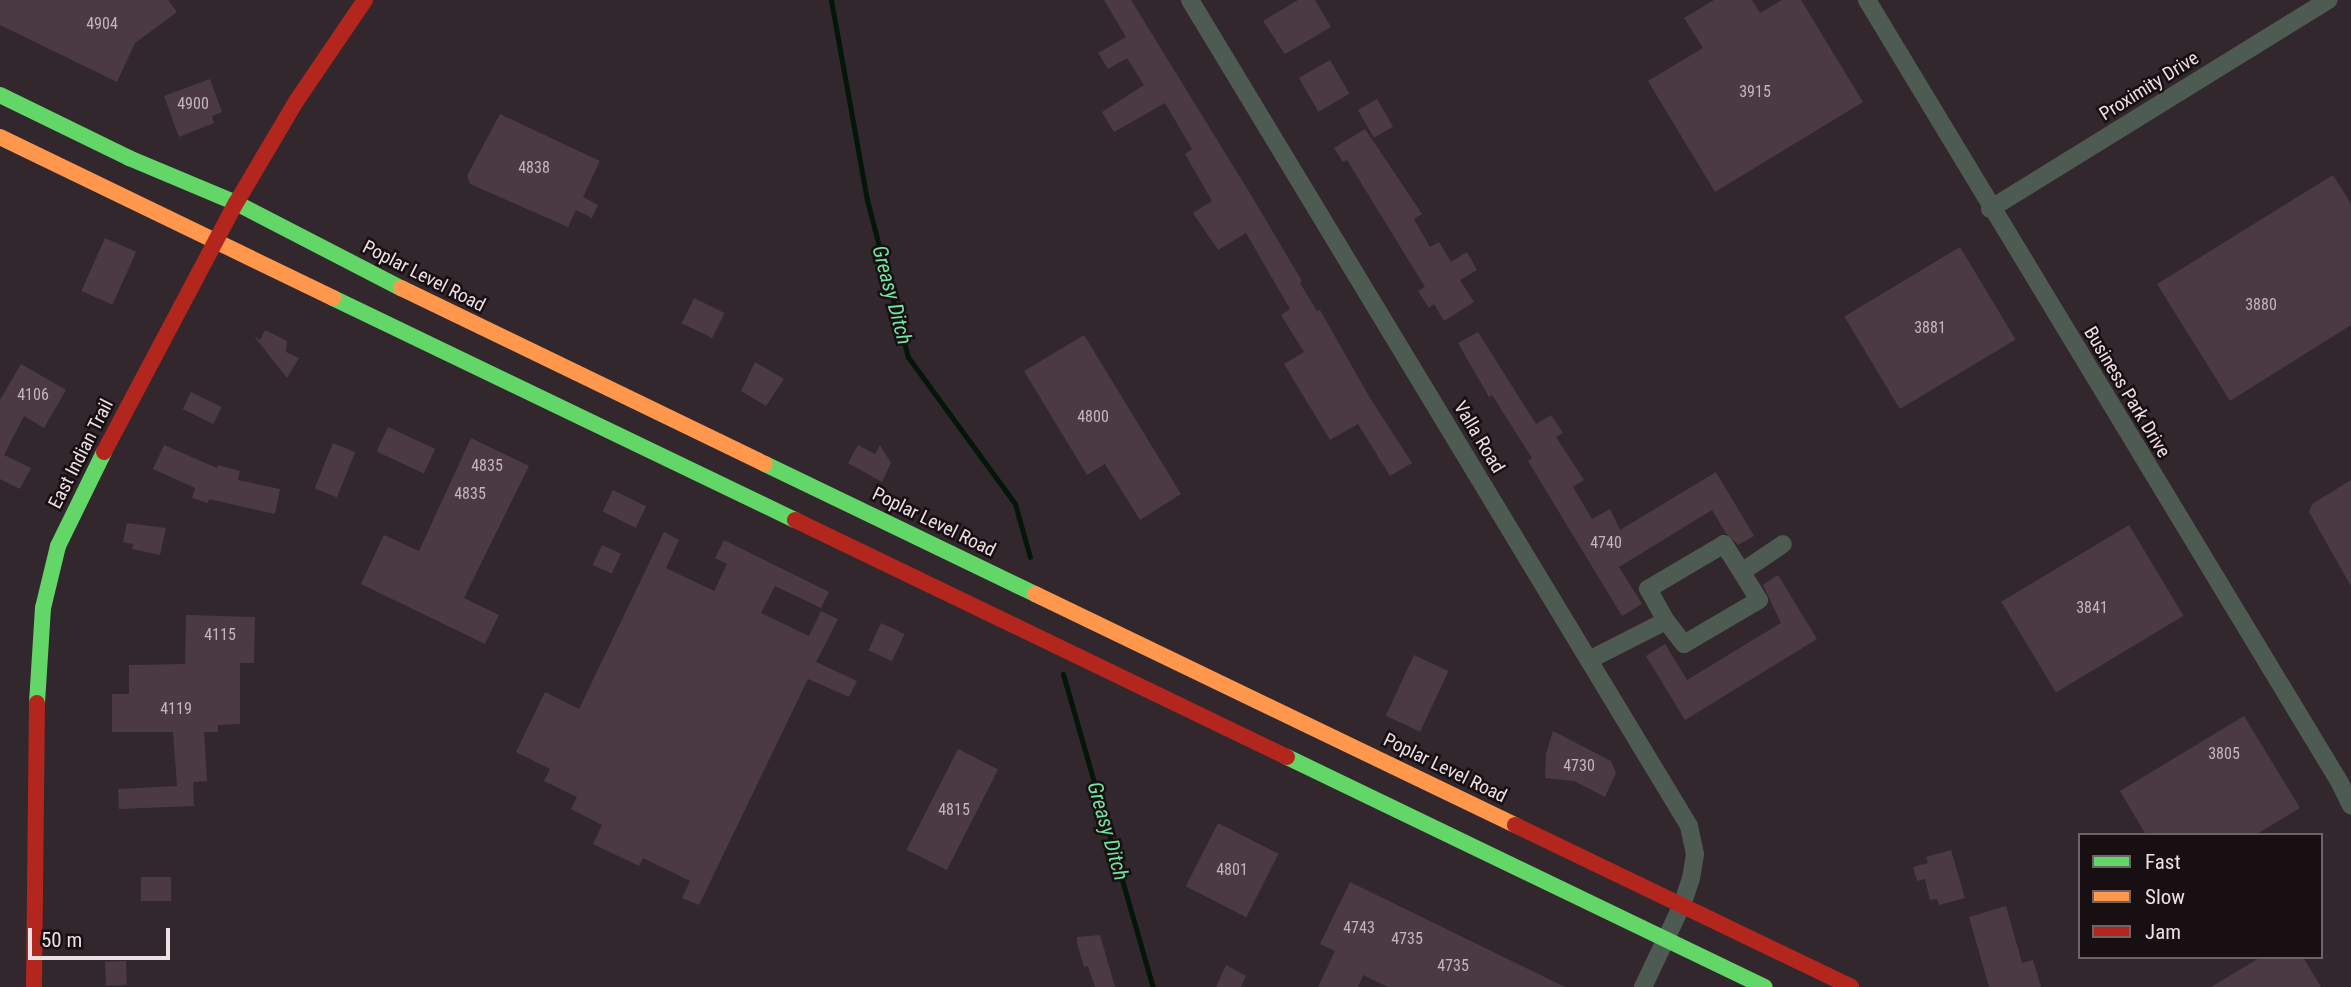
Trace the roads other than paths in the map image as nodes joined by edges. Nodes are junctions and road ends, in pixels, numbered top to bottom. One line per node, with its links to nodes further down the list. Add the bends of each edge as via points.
1 (365, 0): 7 (main road, East Indian Trail, via 297,100)
2 (1190, 0): 13 (street, Valla Road)
3 (1867, 0): 8 (street, Business Park Drive)
4 (2329, 0): 8 (street, Proximity Drive)
5 (0, 95): 7 (main road, Poplar Level Road, via 129,158)
6 (0, 137): 9 (main road)
7 (236, 203): 9 (main road, East Indian Trail); 15 (main road, Poplar Level Road, via 440,308)
8 (1990, 209): 14 (street, Business Park Drive)
9 (217, 241): 16 (main road); 17 (main road, East Indian Trail, via 58,546 43,608 37,672)
10 (1783, 544): 11 (street)
11 (1743, 570): 12 (street, via 1759,600 1684,644); 12 (street, via 1724,544 1648,589)
12 (1666, 621): 13 (street)
13 (1589, 660): 15 (street, Valla Road, via 1689,827 1695,854)
14 (2351, 806)
15 (1682, 905): 16 (street, Valla Road); 20 (main road, Poplar Level Road)
16 (1666, 939): 18 (street, Valla Road); 19 (main road)
17 (34, 987)
18 (1643, 987)
19 (1765, 987)
20 (1851, 987)

